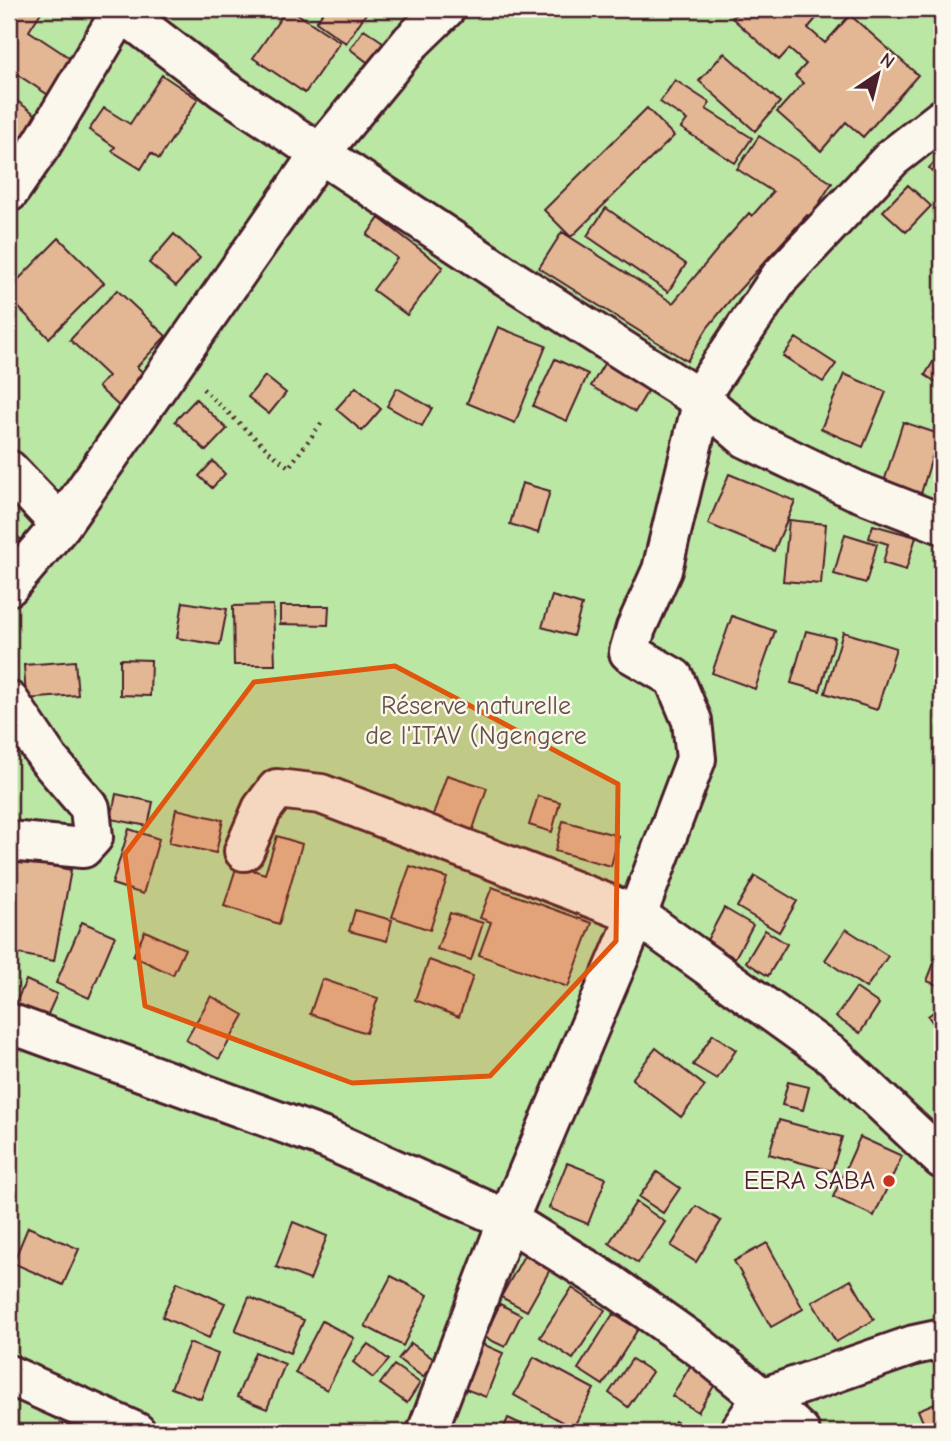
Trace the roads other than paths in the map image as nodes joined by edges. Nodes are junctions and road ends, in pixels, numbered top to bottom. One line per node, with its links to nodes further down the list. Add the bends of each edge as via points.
1 (445, 9): 4 (street, via 411,42)
2 (119, 10): 4 (street, via 223,90); 5 (street, via 42,145)
3 (942, 118): 6 (street, via 892,158 780,277 706,387)
4 (321, 152): 6 (street); 9 (street)
5 (9, 192)
6 (704, 402): 8 (street, via 746,438 855,490); 14 (street, via 662,570 629,652 674,678 692,721 696,759)
7 (9, 470): 9 (street)
8 (942, 524)
9 (61, 525): 10 (street)
10 (9, 586)
11 (9, 701): 12 (street, via 49,760 90,808 93,837 83,848)
12 (9, 841)
13 (244, 851): 14 (street, via 262,809 277,789 321,794)
14 (637, 915): 16 (street, via 833,1056); 17 (street)
15 (9, 1023): 17 (street, via 327,1139)
16 (942, 1159)
17 (508, 1220): 20 (street, via 609,1283); 22 (street)
18 (942, 1339): 20 (street)
19 (9, 1375): 21 (street)
20 (762, 1398): 23 (street); 24 (street)
21 (136, 1432)
22 (427, 1432)
23 (739, 1432)
24 (800, 1432)

